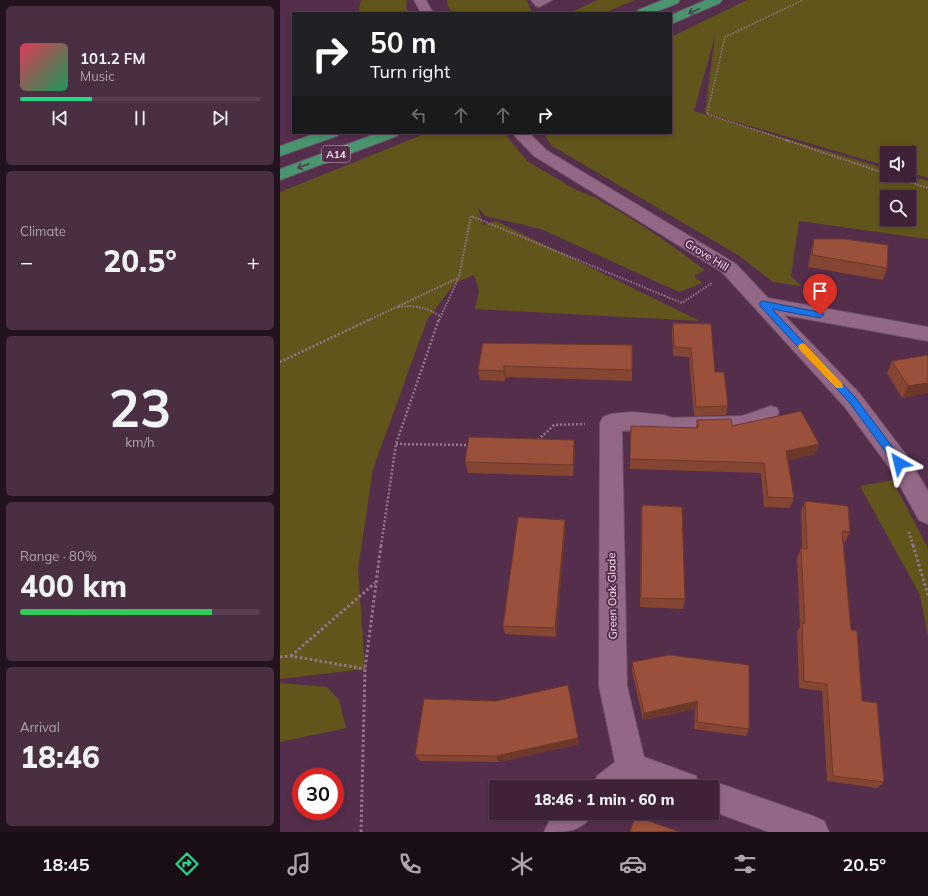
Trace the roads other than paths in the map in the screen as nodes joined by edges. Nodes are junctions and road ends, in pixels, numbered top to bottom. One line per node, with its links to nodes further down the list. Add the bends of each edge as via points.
1 (420, 0): 6 (street)
2 (535, 0): 3 (lane, via 539,4)
3 (548, 0)
4 (674, 0): 7 (highway)
5 (716, 0): 8 (highway, one-way to 8)
6 (426, 12)
7 (644, 12)
8 (672, 20)
9 (329, 134): 12 (highway, A14)
10 (389, 134): 13 (highway, A14, one-way to 13)
11 (521, 134): 14 (street, Grove Hill, via 540,153 729,268)
12 (280, 151)
13 (280, 175)
14 (763, 304): 15 (street); 18 (street, Grove Hill, via 852,400 899,463)
15 (928, 334)
16 (771, 412): 17 (lane, via 742,422)
17 (664, 424): 19 (street, Green Oak Glade, via 632,421 612,423 613,686)
18 (928, 513)
19 (632, 768): 20 (street); 21 (street)
20 (617, 780)
21 (666, 780)
22 (719, 798): 25 (street)
23 (568, 820): 24 (street)
24 (560, 832)
25 (813, 832)

